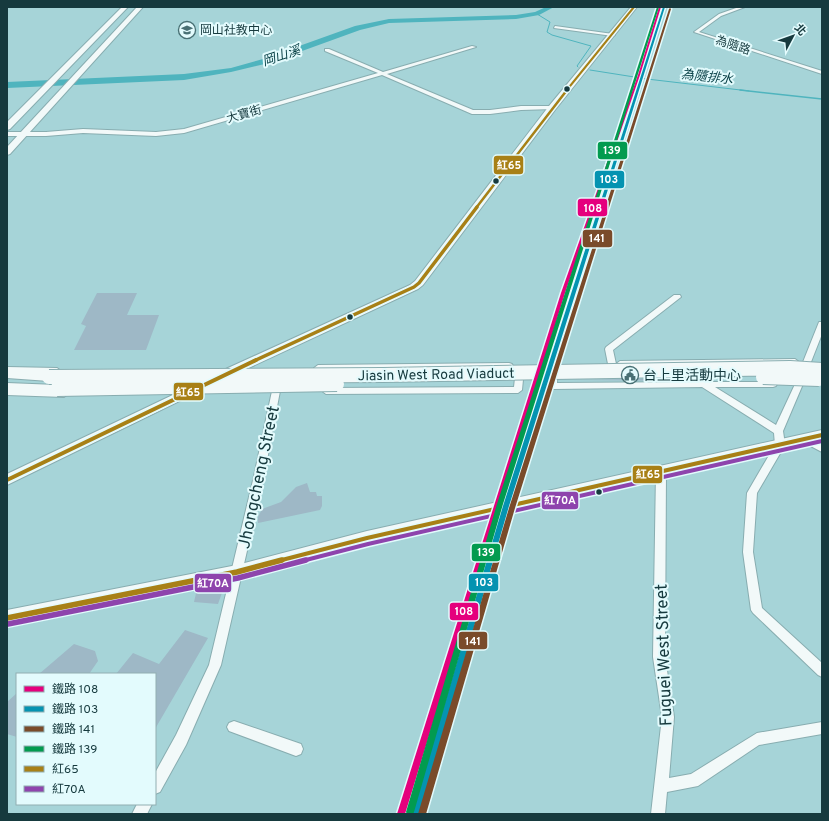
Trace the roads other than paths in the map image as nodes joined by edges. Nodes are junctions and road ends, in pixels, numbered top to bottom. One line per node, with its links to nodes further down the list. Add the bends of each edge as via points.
1 (125, 7): 12 (main road)
2 (140, 7): 14 (main road)
3 (634, 7): 6 (street)
4 (743, 7): 9 (street, 為隨路, via 720,15 696,32)
5 (555, 27): 6 (street)
6 (613, 35): 11 (street)
7 (474, 47): 10 (street, 大寶街)
8 (327, 50): 10 (street)
9 (822, 73)
10 (381, 74): 11 (street, via 472,112); 14 (street, 大寶街, via 184,131 156,134 83,131)
11 (552, 108): 23 (street, via 420,283)
12 (7, 127)
13 (7, 134): 14 (street, 大寶街)
14 (23, 134): 15 (main road)
15 (7, 152)
16 (677, 297): 20 (street, via 609,349)
17 (822, 324): 19 (street)
18 (693, 362): 19 (street); 20 (street); 28 (street)
19 (807, 362): 21 (street)
20 (612, 364): 28 (street, via 566,365 554,368 553,386)
21 (822, 364)
22 (7, 370): 25 (street)
23 (235, 370): 25 (street); 32 (street, via 520,366 518,390); 34 (street)
24 (822, 370): 26 (street, Jiasin West Road Viaduct, bridge, via 790,368 49,377)
25 (102, 371): 35 (street)
26 (7, 374)
27 (822, 379): 31 (street, Jiasin West Road Viaduct, bridge, via 756,377 57,389)
28 (703, 384): 29 (street); 37 (street)
29 (800, 384): 30 (street); 37 (street)
30 (822, 385)
31 (7, 387)
32 (276, 391): 34 (street); 42 (street, Jhongcheng Street)
33 (7, 392): 35 (street)
34 (186, 393): 35 (street); 41 (street)
35 (92, 394)
36 (822, 435): 38 (main road)
37 (779, 438): 38 (main road); 40 (main road); 44 (street, via 752,493 748,552 757,610)
38 (804, 439): 39 (street)
39 (822, 449)
40 (661, 472): 42 (main road, via 366,538); 49 (street, Fuguei West Street, via 660,657 668,717)
41 (7, 480)
42 (237, 572): 43 (main road); 48 (street, Jhongcheng Street, via 215,665 181,740)
43 (7, 618)
44 (822, 671)
45 (234, 727): 47 (street)
46 (822, 728): 49 (street, via 757,739 693,781)
47 (296, 749)
48 (156, 785)
49 (660, 786): 52 (street, Fuguei West Street)
50 (144, 805): 51 (street)
51 (139, 814)
52 (658, 814)

